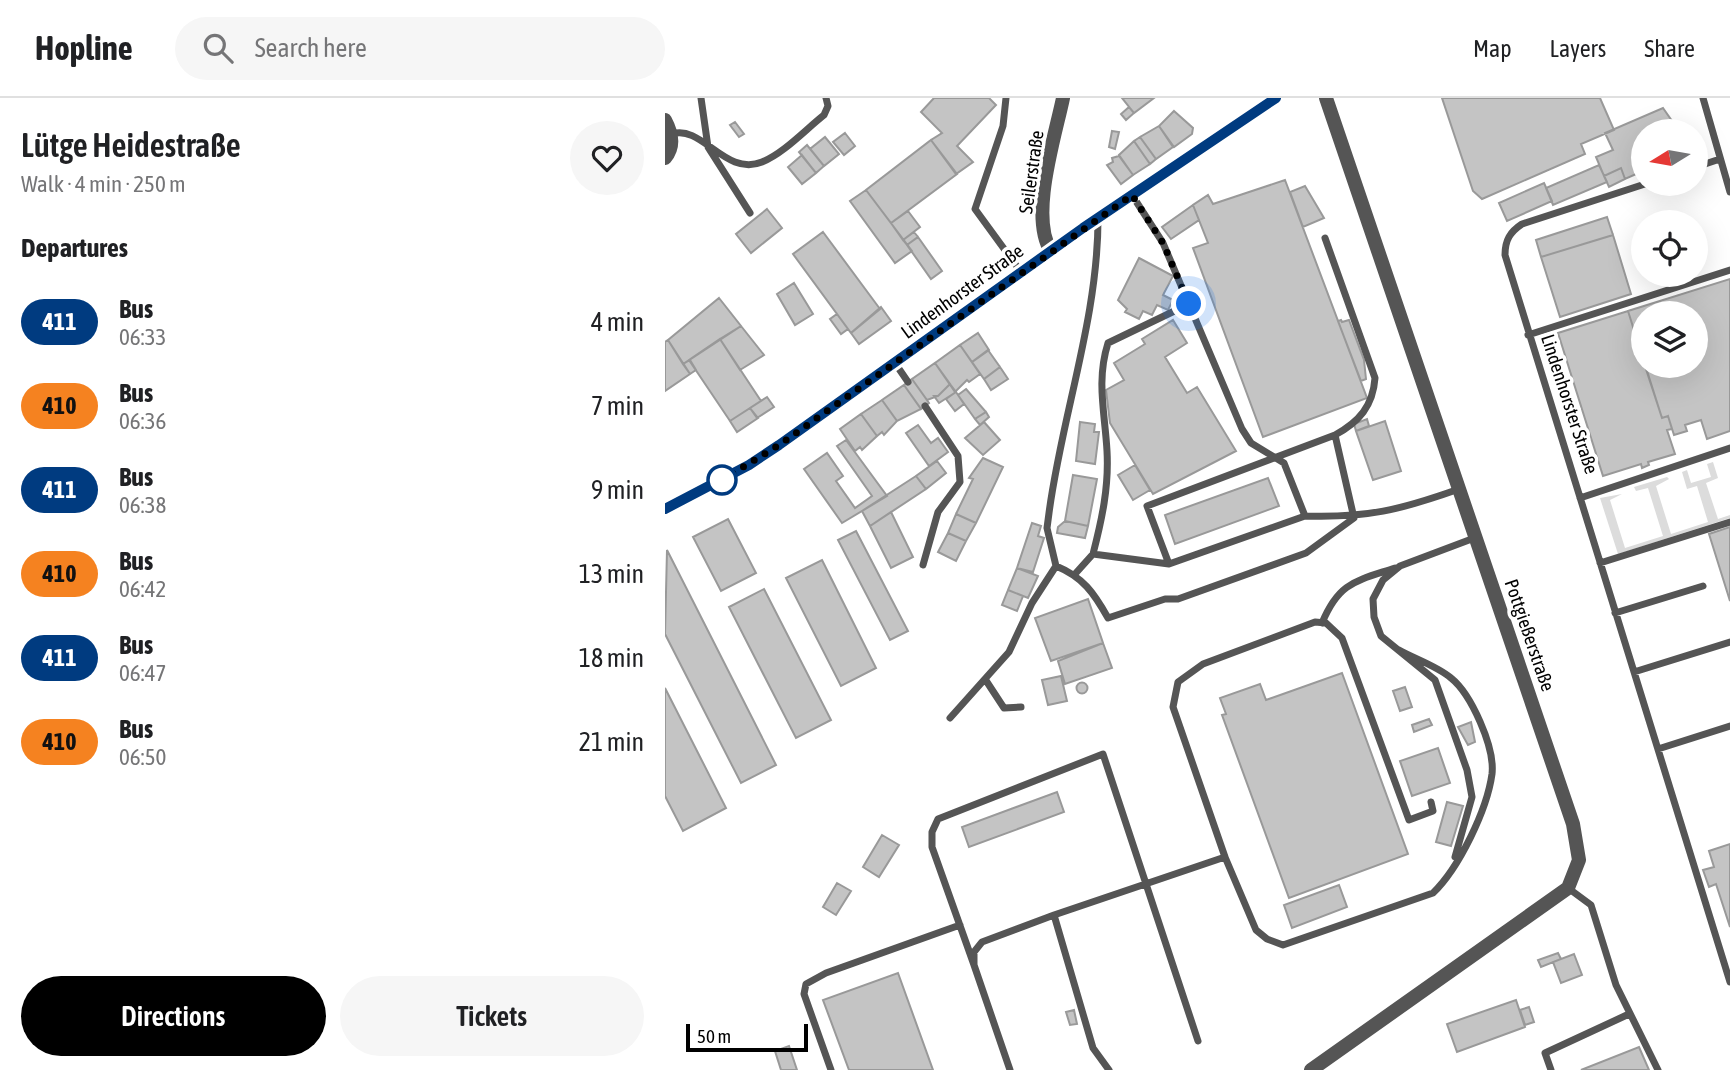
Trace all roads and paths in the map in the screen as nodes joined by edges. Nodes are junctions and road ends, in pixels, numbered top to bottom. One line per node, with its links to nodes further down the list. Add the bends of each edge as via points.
1 (702, 98): 10 (lane)
2 (826, 98): 10 (lane, via 824,115 765,161 738,164)
3 (1006, 98): 22 (lane, via 1003,126 975,209)
4 (1063, 98): 20 (street, Seilerstraße, via 1042,218 1042,233)
5 (1276, 98): 16 (street, Lindenhorster Straße)
6 (1326, 98): 31 (street, Pottgießerstraße)
7 (1703, 98): 12 (lane)
8 (665, 120): 9 (street)
9 (672, 134): 10 (lane, via 681,131); 11 (street)
10 (708, 147): 17 (lane)
11 (665, 158)
12 (1720, 159): 13 (lane); 15 (lane)
13 (1708, 163)
14 (1631, 188): 24 (lane, Lindenhorster Straße, via 1522,223 1512,231 1505,244 1506,255)
15 (1730, 191)
16 (1132, 195): 18 (street, Lindenhorster Straße); 23 (lane, via 1163,243)
17 (750, 213)
18 (1098, 218): 20 (street, Lindenhorster Straße); 42 (lane, via 1092,291 1047,528)
19 (1325, 238): 28 (lane, via 1374,378 1367,408)
20 (1051, 251): 22 (street, Lindenhorster Straße)
21 (1730, 270): 24 (lane)
22 (1021, 272): 25 (street, Lindenhorster Straße)
23 (1189, 304): 30 (lane, via 1242,429 1251,443); 38 (lane, via 1108,343 1100,393 1107,449 1106,502)
24 (1528, 335): 32 (lane, Lindenhorster Straße)
25 (895, 363): 26 (lane); 33 (street, Lindenhorster Straße, via 749,465)
26 (908, 382)
27 (925, 406): 41 (lane, via 958,456 960,482 938,512)
28 (1335, 435): 30 (lane); 35 (lane)
29 (1730, 448): 32 (lane)
30 (1276, 457): 34 (lane, via 1284,463); 40 (lane, via 1147,506)
31 (1459, 489): 35 (lane, via 1406,508); 37 (street, Pottgießerstraße)
32 (1580, 498): 39 (lane, Lindenhorster Straße)
33 (665, 509)
34 (1305, 516): 35 (lane); 40 (lane)
35 (1354, 517): 44 (lane, via 1306,553 1178,599 1108,618 1091,589)
36 (1730, 522): 39 (lane)
37 (1477, 537): 43 (lane); 60 (street, Pottgießerstraße, via 1573,824 1579,860)
38 (1093, 554): 40 (lane); 44 (lane)
39 (1600, 562): 46 (lane, Lindenhorster Straße)
40 (1169, 564)
41 (923, 565)
42 (1056, 565): 44 (lane); 51 (lane, via 1009,652)
43 (1400, 566): 47 (lane, via 1350,583 1336,593); 49 (lane, via 1383,580 1373,599 1381,636)
44 (1075, 574)
45 (1703, 586): 46 (lane)
46 (1615, 612): 50 (lane, Lindenhorster Straße)
47 (1322, 623): 56 (lane, via 1342,638 1409,820 1433,811); 57 (lane, via 1203,664 1178,682 1173,707)
48 (1730, 642): 50 (lane)
49 (1399, 650): 58 (lane, via 1434,680 1467,770 1472,797); 58 (lane, via 1449,676 1465,692 1490,754 1492,773 1486,793)
50 (1634, 672): 55 (lane, Lindenhorster Straße)
51 (985, 679): 52 (lane, via 1005,708); 53 (lane)
52 (1021, 707)
53 (950, 718)
54 (1730, 726): 55 (lane)
55 (1658, 748): 64 (lane, Lindenhorster Straße)
56 (1431, 802)
57 (1225, 857): 58 (lane, via 1256,930 1283,945 1433,893); 59 (lane)
58 (1453, 868)
59 (1147, 882): 61 (lane); 62 (lane, via 1103,754 938,819 932,847); 66 (lane)
60 (1568, 888): 65 (lane, via 1591,905); 70 (street)
61 (1054, 915): 63 (lane, via 982,942 974,952); 67 (lane, via 1093,1048)
62 (960, 925): 63 (lane); 68 (lane, via 806,984 804,994)
63 (974, 965): 69 (lane)
64 (1730, 982)
65 (1629, 1014): 71 (lane, via 1545,1053); 72 (lane)
66 (1198, 1041)
67 (1108, 1069)
68 (831, 1070)
69 (1010, 1070)
70 (1311, 1070)
71 (1551, 1070)
72 (1658, 1070)

